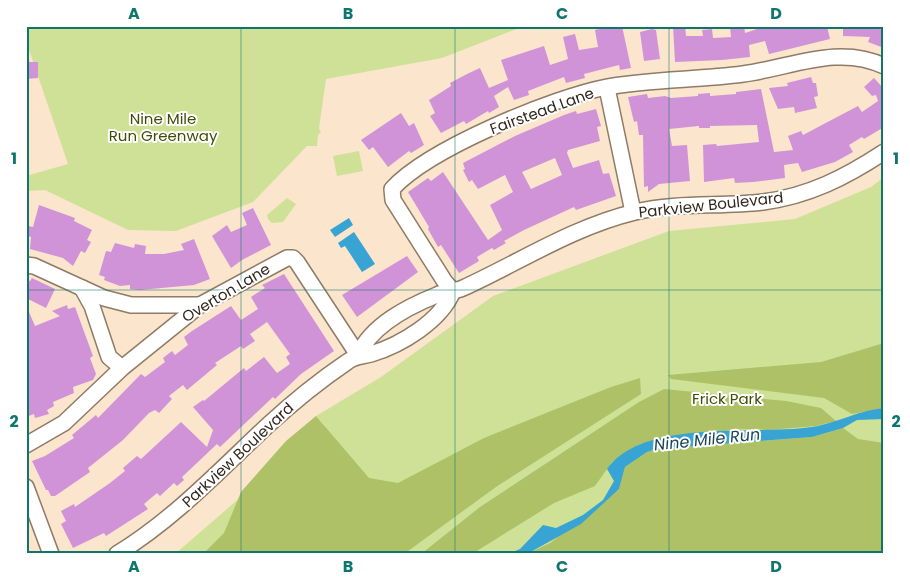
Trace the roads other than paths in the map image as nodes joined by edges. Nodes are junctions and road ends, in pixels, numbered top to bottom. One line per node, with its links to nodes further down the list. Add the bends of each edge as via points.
1 (884, 66): 2 (street, Fairstead Lane, via 853,56 834,55 743,74)
2 (606, 88): 4 (street); 7 (street, Fairstead Lane, via 564,99 490,130 421,165 392,189 392,200)
3 (884, 152): 4 (street, Parkview Boulevard, via 854,172 796,196 762,202 668,206)
4 (633, 212): 7 (street, Parkview Boulevard, via 538,249)
5 (26, 265): 6 (street)
6 (82, 288): 8 (street, via 131,305); 10 (street, via 92,306 109,357)
7 (453, 291): 9 (street, Parkview Boulevard, via 406,309 384,323 365,340); 9 (street, Parkview Boulevard, via 448,304 399,342 370,355)
8 (200, 304): 9 (street, Overton Lane, via 275,263 293,258); 10 (street, Overton Lane)
9 (358, 355): 14 (street, Parkview Boulevard, via 269,424 173,515)
10 (122, 368): 11 (street, Overton Lane, via 64,424)
11 (26, 445)
12 (26, 487): 13 (street)
13 (51, 554)
14 (118, 554)

